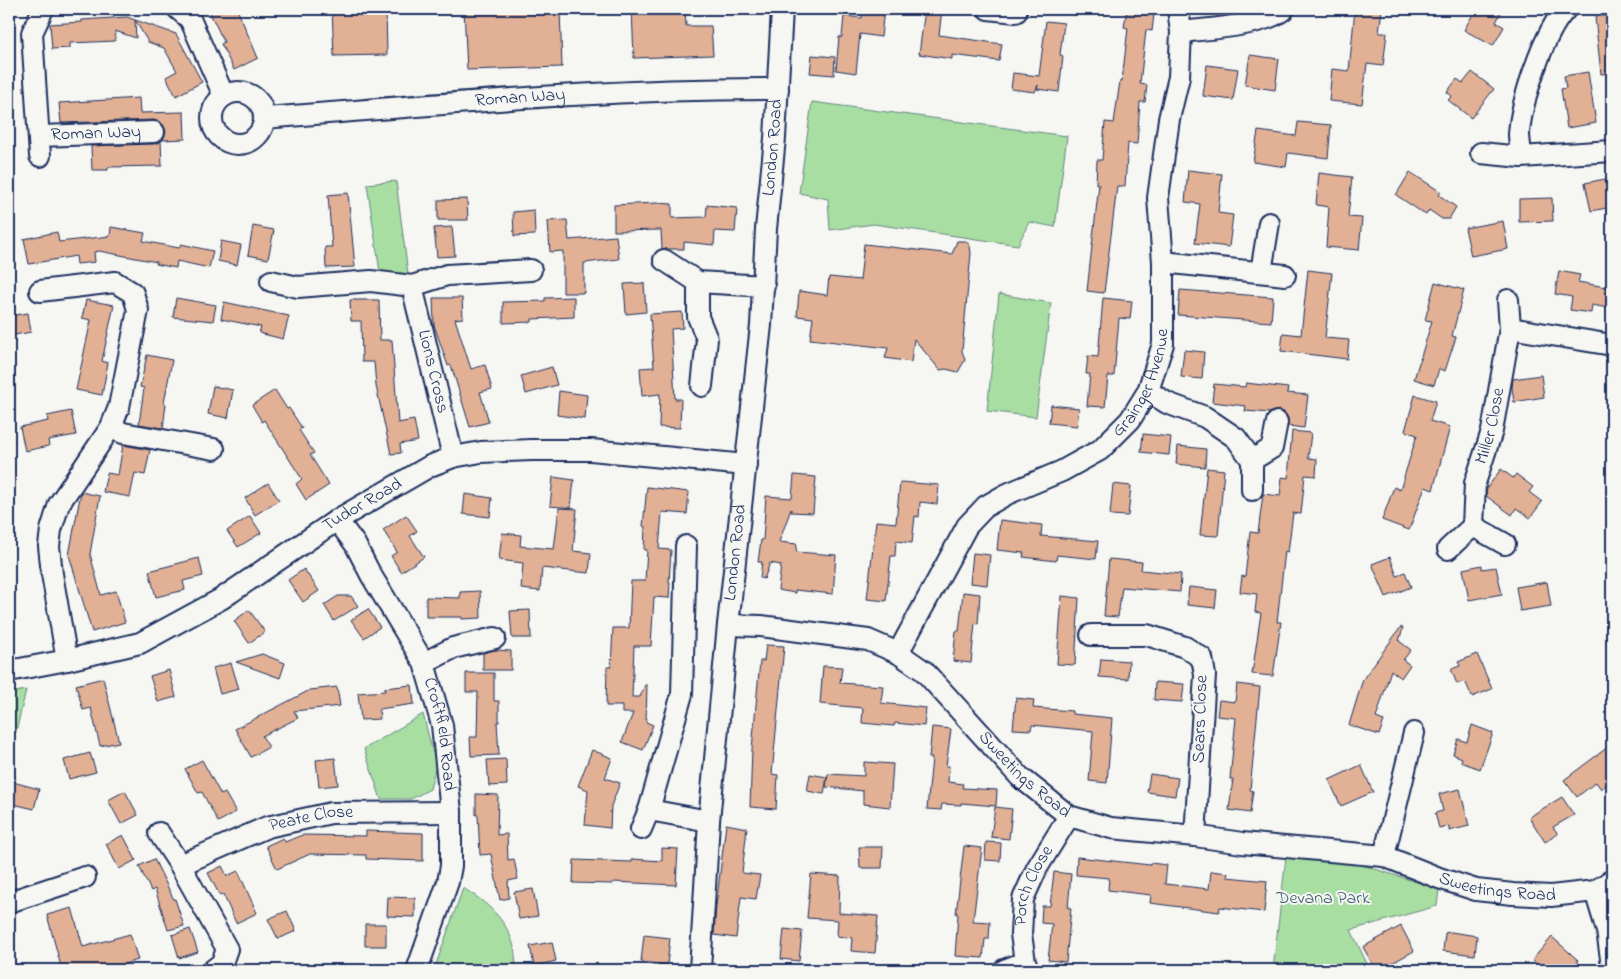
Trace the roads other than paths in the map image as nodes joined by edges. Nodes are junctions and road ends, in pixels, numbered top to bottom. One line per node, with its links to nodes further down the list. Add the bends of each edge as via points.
1 (44, 9): 15 (street, Roman Way, via 32,33)
2 (178, 9): 12 (street, via 190,19)
3 (782, 9): 11 (street, London Road)
4 (988, 9): 5 (street)
5 (994, 9): 8 (street)
6 (1178, 9): 10 (street, Grainger Avenue)
7 (1284, 9): 10 (street, via 1278,14 1239,25)
8 (1016, 12)
9 (1556, 12): 19 (street, via 1528,84 1520,134)
10 (1181, 32): 22 (street, Grainger Avenue, via 1179,77 1169,119 1158,198)
11 (778, 89): 13 (street, Roman Way, via 603,94); 29 (street, London Road)
12 (224, 96): 13 (street, via 233,92 249,94 262,108); 13 (street, via 212,116 213,127 224,140 239,144 253,140 261,132)
13 (264, 118)
14 (154, 132): 15 (street, Roman Way)
15 (40, 136): 18 (street, Roman Way)
16 (1612, 151): 19 (street)
17 (1481, 154): 19 (street)
18 (40, 156)
19 (1522, 157)
20 (1269, 223): 24 (street)
21 (664, 260): 27 (street)
22 (1162, 262): 24 (street); 35 (street, Grainger Avenue, via 1163,344)
23 (531, 270): 28 (street, via 446,275)
24 (1261, 272): 25 (street)
25 (1285, 275)
26 (271, 281): 28 (street, via 298,287 371,282)
27 (698, 282): 29 (street); 34 (street, via 698,317 707,339)
28 (412, 286): 39 (street, Lions Cross)
29 (764, 286): 41 (street, London Road)
30 (40, 291): 37 (street, via 115,282 133,293 138,310 119,407)
31 (1508, 300): 32 (street, Miller Close)
32 (1510, 328): 33 (street); 44 (street, Miller Close, via 1492,431 1475,482)
33 (1612, 345)
34 (702, 386)
35 (1148, 391): 40 (street, via 1167,403 1205,417 1236,438); 51 (street, Grainger Avenue, via 1130,420 1100,450 986,506 967,526)
36 (1277, 422): 40 (street, via 1272,448)
37 (111, 427): 38 (street, via 123,433); 52 (street, via 59,504 51,530 52,574)
38 (214, 449)
39 (453, 457): 41 (street, Tudor Road, via 481,452 591,450); 43 (street, Tudor Road, via 430,466)
40 (1252, 460): 42 (street)
41 (746, 465): 48 (street, London Road)
42 (1252, 490)
43 (337, 520): 52 (street, Tudor Road, via 221,599 140,643); 53 (street, Croftfield Road, via 355,544)
44 (1473, 526): 45 (street); 47 (street)
45 (1505, 544)
46 (686, 546): 56 (street, via 682,694)
47 (1448, 548)
48 (728, 624): 51 (street, Sweetings Road, via 868,640); 59 (street, London Road)
49 (1091, 635): 62 (street, Sears Close, via 1147,636 1186,647 1202,658 1205,676)
50 (495, 638): 53 (street, via 453,648)
51 (898, 653): 58 (street, Sweetings Road, via 924,671 1020,777)
52 (67, 660): 54 (street, Tudor Road)
53 (424, 663): 57 (street, Croftfield Road, via 442,726)
54 (9, 671)
55 (1414, 734): 63 (street)
56 (649, 810): 59 (street); 60 (street)
57 (451, 812): 64 (street, Peate Close, via 330,813 266,827); 71 (street, Croftfield Road, via 448,882)
58 (1069, 816): 62 (street, Sweetings Road, via 1111,828); 69 (street, Porch Close, via 1037,868 1024,900 1021,934)
59 (709, 821): 72 (street, London Road)
60 (641, 829)
61 (159, 833): 64 (street)
62 (1195, 836): 63 (street, Sweetings Road)
63 (1384, 856): 66 (street, Sweetings Road, via 1476,890 1551,896)
64 (180, 864): 70 (street, via 227,949 222,963)
65 (85, 877): 67 (street)
66 (1604, 886): 68 (street)
67 (9, 902)
68 (1612, 965)
69 (1027, 966): 73 (street, Porch Close)
70 (212, 970)
71 (417, 970)
72 (700, 970)
73 (1004, 970)

